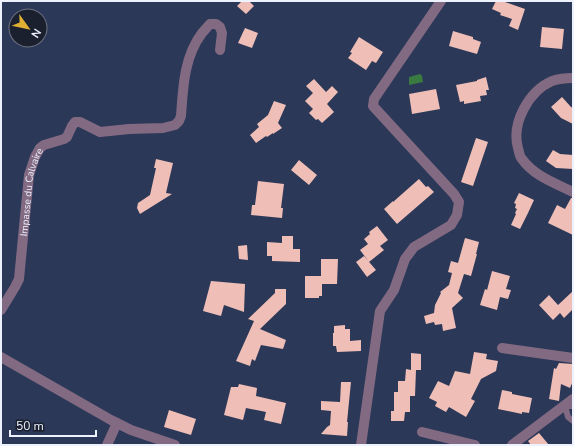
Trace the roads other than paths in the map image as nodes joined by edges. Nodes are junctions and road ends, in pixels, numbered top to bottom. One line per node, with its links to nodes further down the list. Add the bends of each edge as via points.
1 (441, 1): 16 (street, via 374,99 373,106 454,194 459,202 457,215 451,225 414,248 405,259 394,290 380,311)
2 (220, 50): 5 (street, Impasse du Calvaire, via 222,32 216,24 210,24 190,53 184,76 181,116 175,125 100,132 75,122 67,137 40,148 29,175 19,279)
3 (573, 78): 4 (street, via 552,81 531,98 522,111 516,141 521,158 532,171)
4 (573, 192)
5 (1, 310)
6 (502, 348): 8 (street)
7 (1, 357): 12 (street)
8 (573, 358)
9 (573, 400): 10 (street)
10 (569, 406): 11 (lane, via 568,417); 18 (street)
11 (573, 421)
12 (117, 424): 14 (street); 15 (street)
13 (422, 432): 17 (street)
14 (107, 445)
15 (175, 445)
16 (361, 445)
17 (475, 445)
18 (512, 445)

